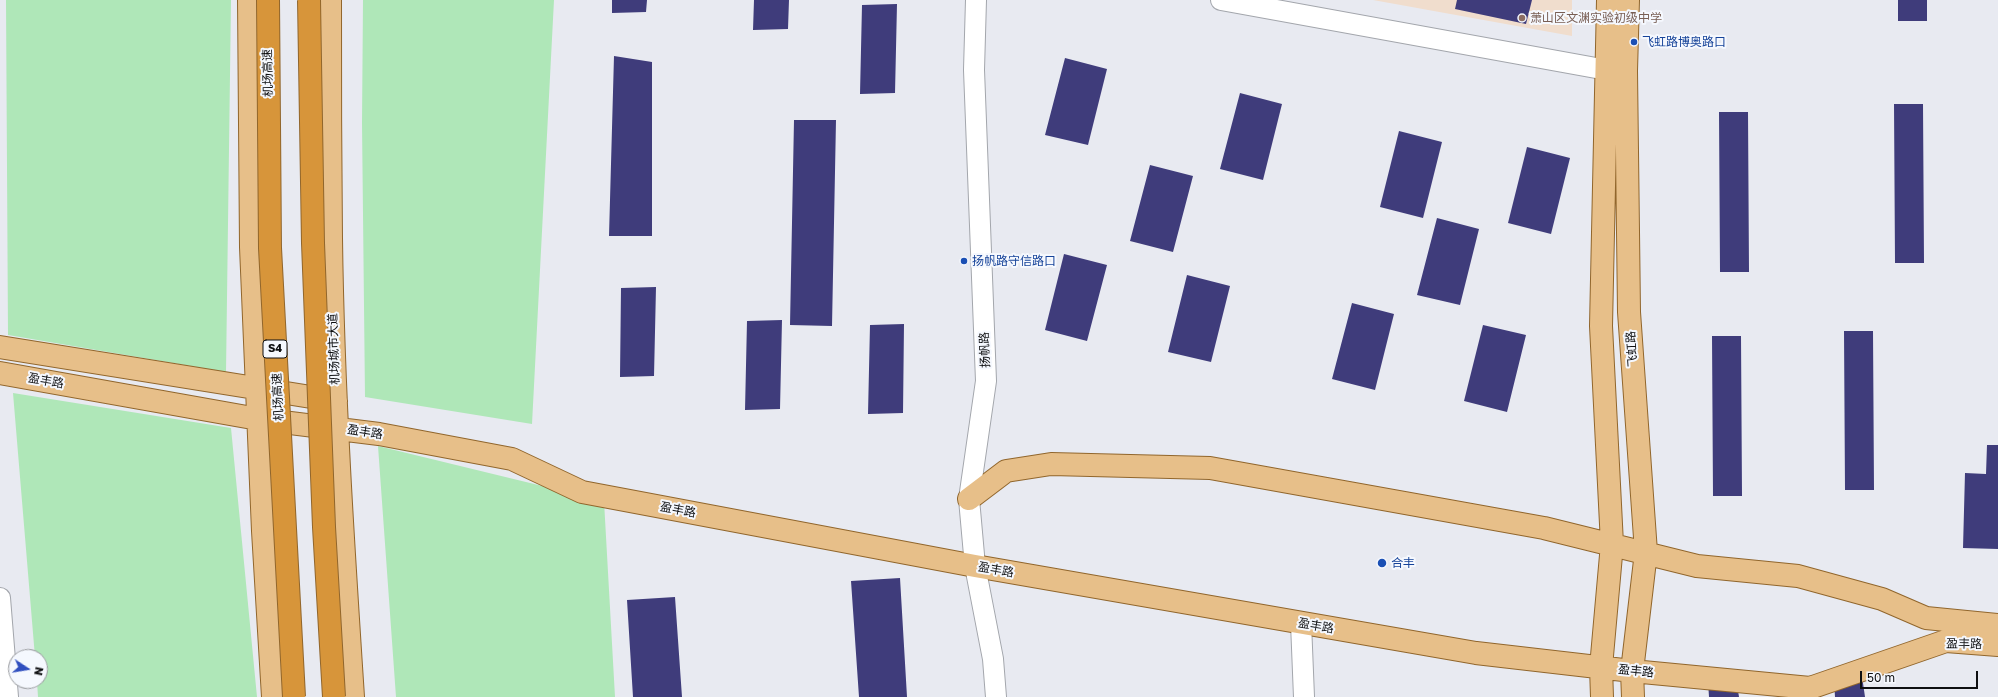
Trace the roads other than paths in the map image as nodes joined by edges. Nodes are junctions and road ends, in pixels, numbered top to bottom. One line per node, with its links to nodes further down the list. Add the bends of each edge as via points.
1 (249, 0): 12 (main road, via 251,247)
2 (268, 0): 28 (highway, 机场高速 / S4, bridge, via 270,248)
3 (309, 0): 29 (highway, bridge, via 312,243)
4 (330, 0): 13 (main road, 机场城市大道, via 331,239)
5 (976, 0): 16 (street, 扬帆路, via 974,70 986,381)
6 (1221, 0): 9 (street)
7 (1608, 0): 9 (main road)
8 (1628, 0): 18 (main road, 飞虹路, via 1626,71 1629,312)
9 (1607, 70): 17 (main road, via 1601,326)
10 (0, 347): 12 (main road)
11 (0, 373): 14 (main road, 盈丰路)
12 (257, 388): 13 (main road); 14 (main road)
13 (336, 401): 15 (main road, 机场城市大道)
14 (258, 419): 15 (main road, 盈丰路); 27 (main road)
15 (337, 428): 19 (main road, 盈丰路, via 512,459 582,492); 30 (main road, 机场城市大道)
16 (969, 499): 17 (main road, 盈丰路, via 1006,471 1051,464 1210,468 1544,528); 19 (street, 扬帆路)
17 (1612, 544): 18 (main road, 盈丰路); 24 (main road)
18 (1646, 552): 22 (main road, 盈丰路, via 1697,566 1798,576 1882,599 1926,618); 25 (main road, 飞虹路)
19 (975, 566): 21 (main road, 盈丰路); 31 (street, 扬帆路, via 993,659)
20 (0, 598): 26 (street)
21 (1301, 623): 24 (main road, 盈丰路, via 1476,653); 32 (street)
22 (1998, 624)
23 (1998, 645): 25 (main road, 盈丰路, via 1946,641 1810,688)
24 (1601, 668): 25 (main road, 盈丰路); 33 (main road)
25 (1632, 671): 34 (main road, 飞虹路)
26 (8, 697)
27 (273, 697)
28 (294, 697)
29 (334, 697)
30 (353, 697)
31 (996, 697)
32 (1304, 697)
33 (1602, 697)
34 (1633, 697)

